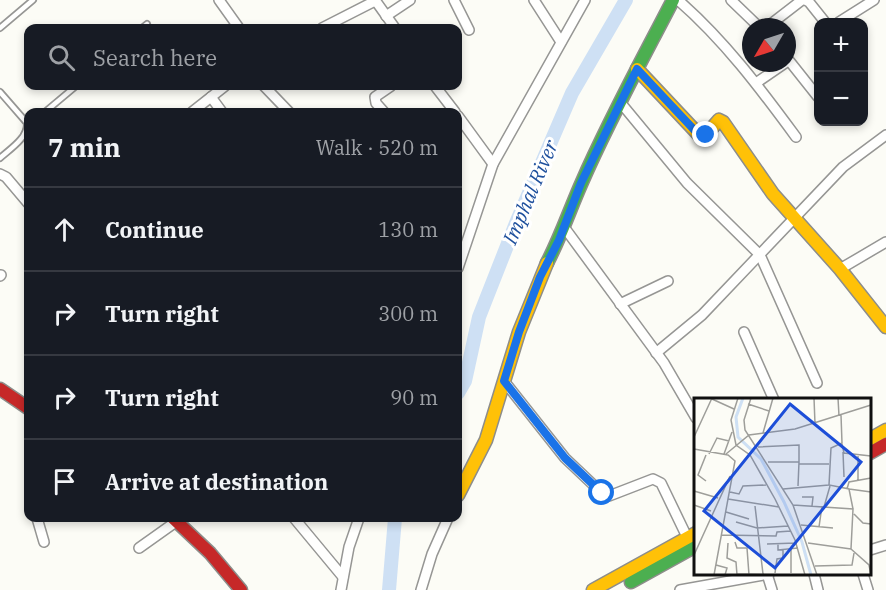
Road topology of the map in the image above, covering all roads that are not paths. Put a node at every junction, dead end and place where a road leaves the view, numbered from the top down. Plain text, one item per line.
1 (33, 0) edge
2 (219, 0) edge
3 (410, 0) edge
4 (454, 0) edge
5 (534, 0) edge
6 (585, 0) edge
7 (675, 0) edge
8 (732, 0) edge
9 (803, 0) edge
10 (874, 0) edge
11 (375, 1) edge
12 (386, 16) junction
13 (750, 18) edge
14 (779, 18) edge
15 (822, 18) edge
16 (845, 18) edge
17 (236, 24) edge
18 (330, 24) edge
19 (392, 24) edge
20 (0, 28) edge
21 (469, 30) dead end
22 (561, 42) junction
23 (796, 68) edge
24 (637, 69) junction
25 (771, 72) edge
26 (756, 82) junction
27 (71, 90) edge
28 (220, 90) edge
29 (268, 90) edge
30 (385, 90) edge
31 (438, 90) edge
32 (814, 91) edge
33 (0, 92) edge
34 (211, 97) junction
35 (620, 102) junction
36 (50, 108) edge
37 (197, 108) edge
38 (219, 108) edge
39 (285, 108) edge
40 (380, 108) edge
41 (452, 108) edge
42 (24, 120) edge
43 (462, 122) edge
44 (24, 134) edge
45 (886, 135) edge
46 (796, 137) dead end
47 (0, 159) edge
48 (493, 164) junction
49 (0, 174) edge
50 (24, 198) edge
51 (795, 218) junction
52 (564, 227) junction
53 (886, 242) edge
54 (760, 255) junction
55 (462, 256) edge
56 (840, 269) junction
57 (668, 281) dead end
58 (620, 304) junction
59 (886, 327) edge
60 (744, 332) dead end
61 (656, 353) junction
62 (504, 381) junction
63 (817, 382) dead end
64 (0, 389) edge
65 (774, 398) edge
66 (24, 402) edge
67 (694, 415) edge
68 (886, 430) edge
69 (871, 438) edge
70 (886, 444) edge
71 (871, 452) edge
72 (462, 487) edge
73 (38, 522) edge
74 (171, 522) edge
75 (178, 522) edge
76 (297, 522) edge
77 (358, 522) edge
78 (446, 522) edge
79 (693, 539) edge
80 (44, 542) dead end
81 (886, 545) edge
82 (139, 548) dead end
83 (871, 550) edge
84 (762, 575) edge
85 (768, 575) edge
86 (814, 575) edge
87 (864, 575) edge
88 (344, 577) junction
89 (241, 590) edge
90 (341, 590) edge
91 (421, 590) edge
92 (593, 590) edge
93 (616, 590) edge
94 (680, 590) edge
95 (772, 590) edge
96 (818, 590) edge
97 (868, 590) edge

1 - 20 lane
2 - 17 street
3 - 12 street
4 - 21 street
5 - 22 street
6 - 22 street
7 - 24 main road
7 - 26 street
8 - 13 street
9 - 14 street
9 - 15 street
10 - 16 street
11 - 12 street
11 - 18 street
12 - 19 street
22 - 48 street
23 - 32 street
24 - 35 main road
24 - 51 main road
25 - 26 street
26 - 46 street
27 - 36 lane
28 - 34 street
29 - 39 street
30 - 40 street
31 - 41 street
33 - 42 lane
34 - 37 street
34 - 38 street
35 - 52 main road
35 - 54 street
43 - 48 street
44 - 47 lane
45 - 51 street
48 - 55 street
49 - 50 street
51 - 54 street
51 - 56 main road
52 - 58 street
52 - 62 main road
53 - 56 street
54 - 61 street
54 - 63 street
56 - 59 main road
57 - 58 street
58 - 61 street
60 - 65 street
61 - 67 street
62 - 72 main road
62 - 79 street
64 - 66 main road
68 - 69 main road
70 - 71 main road
73 - 80 street
74 - 82 street
75 - 89 main road
76 - 88 street
77 - 88 street
78 - 91 street
79 - 92 main road
79 - 93 main road
81 - 83 street
84 - 94 street
85 - 95 street
86 - 96 street
87 - 97 street
88 - 90 street

